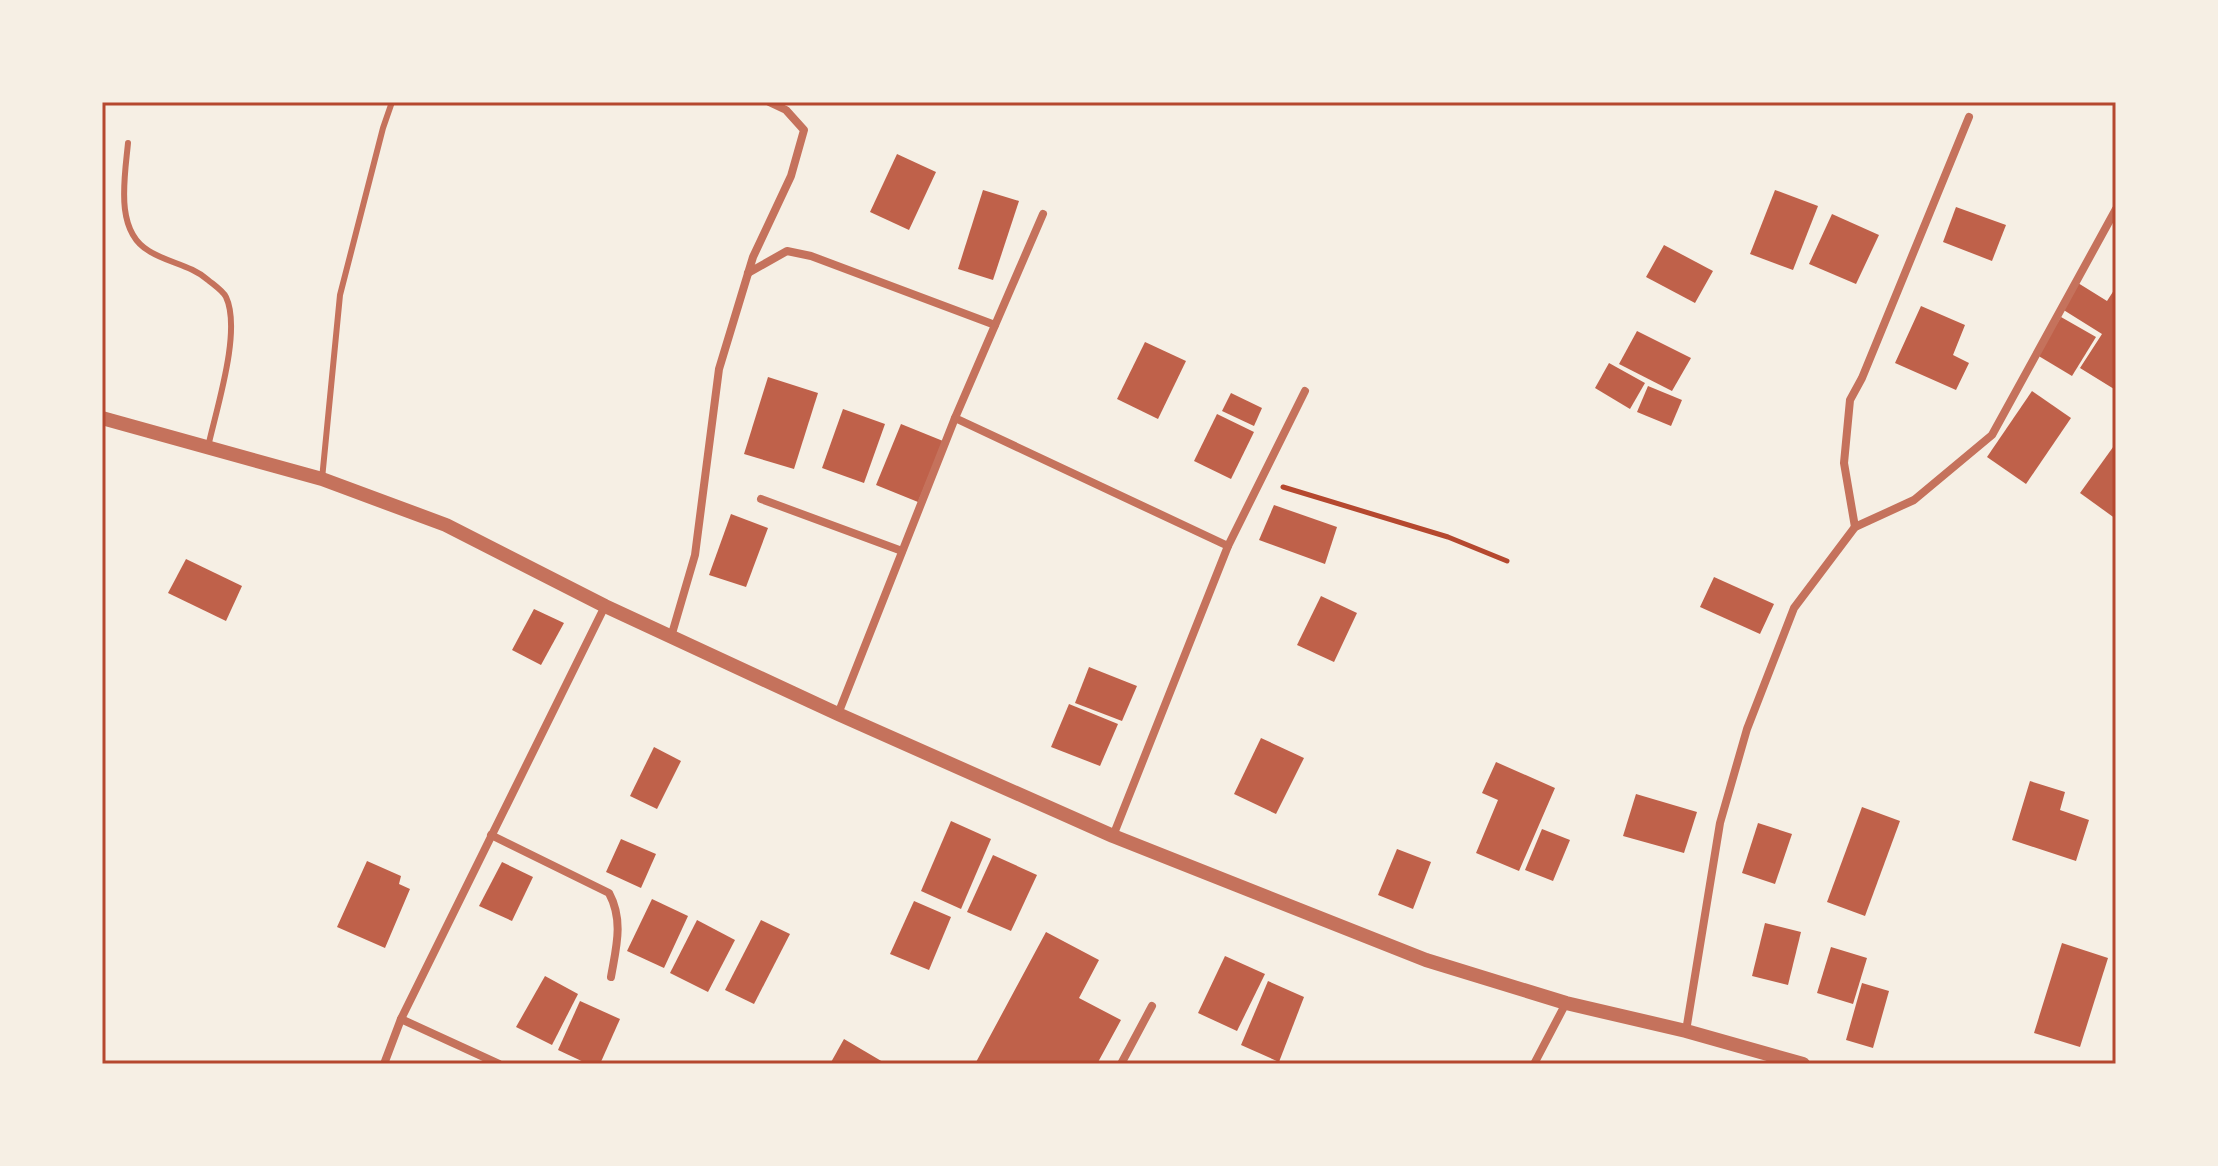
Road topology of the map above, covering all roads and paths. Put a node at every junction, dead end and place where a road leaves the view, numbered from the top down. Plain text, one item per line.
1 (392, 102) edge
2 (769, 102) edge
3 (1969, 117) dead end
4 (128, 143) dead end
5 (2116, 209) edge
6 (1043, 214) dead end
7 (748, 273) junction
8 (995, 325) junction
9 (1305, 391) dead end
10 (102, 418) edge
11 (955, 418) junction
12 (208, 447) junction
13 (322, 479) junction
14 (1259, 479) junction
15 (761, 499) dead end
16 (1855, 527) junction
17 (1228, 546) junction
18 (902, 551) junction
19 (1507, 561) dead end
20 (605, 606) junction
21 (671, 638) junction
22 (838, 714) junction
23 (491, 835) junction
24 (1113, 836) junction
25 (611, 977) dead end
26 (1566, 1003) junction
27 (1152, 1006) dead end
28 (401, 1019) junction
29 (1686, 1031) junction
30 (384, 1064) edge
31 (499, 1064) edge
32 (1121, 1064) edge
33 (1534, 1064) edge
34 (1803, 1064) edge

1 - 13 lane
2 - 7 street
3 - 16 street
4 - 12 lane
5 - 16 street
6 - 8 street
7 - 8 street
7 - 21 street
8 - 11 street
9 - 14 street
10 - 12 street
11 - 17 street
11 - 18 street
12 - 13 street
13 - 20 street
14 - 17 street
14 - 19 path
15 - 18 street
16 - 29 street
17 - 24 street
18 - 22 street
20 - 21 street
20 - 23 street
21 - 22 street
22 - 24 street
23 - 25 street
23 - 28 street
24 - 26 street
26 - 29 street
26 - 33 street
27 - 32 street
28 - 30 street
28 - 31 street
29 - 34 street

